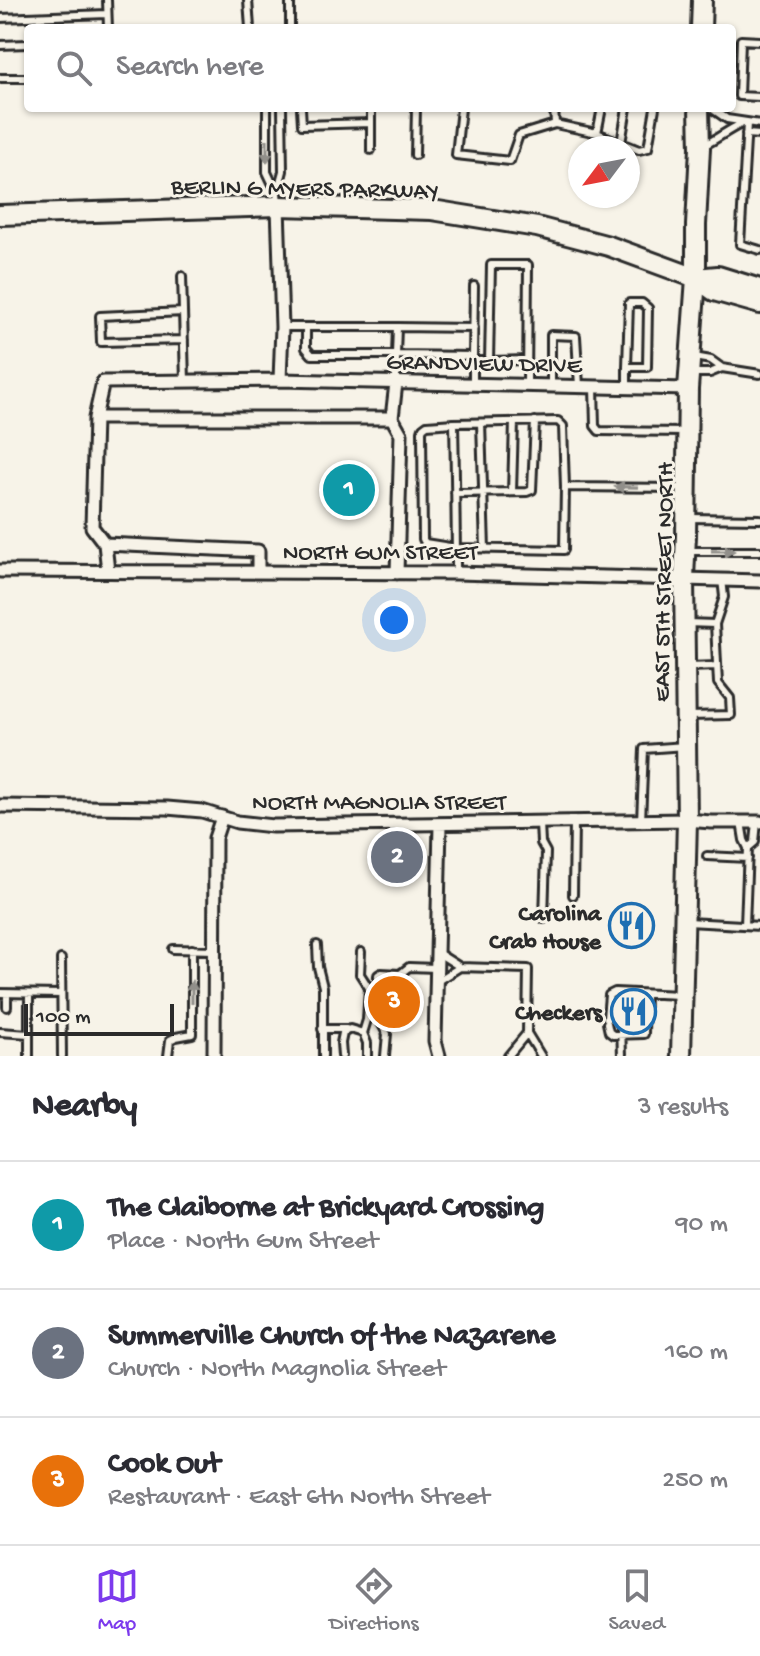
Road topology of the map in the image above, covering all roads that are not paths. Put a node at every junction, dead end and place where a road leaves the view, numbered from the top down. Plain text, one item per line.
1 (107, 0) edge
2 (248, 0) edge
3 (290, 0) edge
4 (702, 0) edge
5 (107, 14) junction
6 (0, 18) edge
7 (108, 24) edge
8 (250, 24) edge
9 (290, 24) edge
10 (701, 24) edge
11 (760, 41) edge
12 (24, 44) edge
13 (0, 45) edge
14 (0, 78) edge
15 (24, 78) edge
16 (760, 97) edge
17 (267, 112) edge
18 (282, 112) edge
19 (301, 112) edge
20 (371, 112) edge
21 (416, 112) edge
22 (461, 112) edge
23 (554, 112) edge
24 (601, 112) edge
25 (626, 112) edge
26 (654, 112) edge
27 (699, 112) edge
28 (717, 112) edge
29 (322, 113) dead end
30 (336, 114) dead end
31 (353, 114) dead end
32 (371, 123) junction
33 (745, 123) junction
34 (323, 124) junction
35 (336, 124) junction
36 (352, 124) junction
37 (555, 124) junction
38 (760, 124) edge
39 (597, 133) junction
40 (746, 134) junction
41 (760, 135) edge
42 (604, 136) edge
43 (622, 136) edge
44 (700, 148) junction
45 (371, 150) dead end
46 (640, 150) edge
47 (415, 155) dead end
48 (277, 199) junction
49 (0, 215) edge
50 (760, 250) edge
51 (182, 276) dead end
52 (696, 278) junction
53 (474, 286) dead end
54 (760, 289) edge
55 (760, 304) edge
56 (183, 312) junction
57 (282, 327) junction
58 (306, 327) junction
59 (397, 327) junction
60 (474, 328) junction
61 (184, 340) junction
62 (396, 355) junction
63 (473, 358) junction
64 (527, 360) junction
65 (489, 361) junction
66 (627, 367) junction
67 (722, 368) junction
68 (689, 373) junction
69 (760, 374) edge
70 (280, 380) junction
71 (185, 381) junction
72 (396, 383) junction
73 (473, 384) junction
74 (527, 385) junction
75 (551, 386) junction
76 (579, 386) junction
77 (594, 387) junction
78 (627, 387) junction
79 (95, 418) junction
80 (392, 418) junction
81 (535, 421) junction
82 (514, 422) junction
83 (454, 423) junction
84 (481, 423) junction
85 (688, 432) junction
86 (565, 487) junction
87 (687, 488) junction
88 (512, 492) junction
89 (455, 493) junction
90 (483, 493) junction
91 (686, 518) junction
92 (760, 519) edge
93 (105, 544) junction
94 (456, 548) junction
95 (485, 549) junction
96 (685, 551) junction
97 (760, 551) edge
98 (0, 571) edge
99 (108, 571) junction
100 (258, 572) junction
101 (397, 573) junction
102 (456, 573) junction
103 (684, 578) junction
104 (722, 579) junction
105 (760, 581) edge
106 (684, 623) junction
107 (715, 624) junction
108 (717, 666) junction
109 (685, 667) junction
110 (685, 716) junction
111 (686, 746) junction
112 (0, 806) edge
113 (222, 817) junction
114 (687, 820) junction
115 (641, 821) junction
116 (574, 822) junction
117 (741, 822) junction
118 (759, 822) edge
119 (540, 823) junction
120 (440, 825) junction
121 (748, 848) junction
122 (707, 856) dead end
123 (748, 858) junction
124 (573, 895) dead end
125 (544, 919) dead end
126 (685, 922) junction
127 (745, 925) junction
128 (760, 926) edge
129 (317, 945) dead end
130 (173, 949) dead end
131 (192, 949) junction
132 (215, 950) junction
133 (361, 952) dead end
134 (437, 952) junction
135 (61, 959) dead end
136 (460, 967) junction
137 (436, 968) junction
138 (436, 982) junction
139 (624, 993) junction
140 (4, 994) edge
141 (29, 994) junction
142 (61, 994) junction
143 (645, 994) junction
144 (683, 995) junction
145 (7, 1007) dead end
146 (322, 1029) junction
147 (350, 1029) junction
148 (4, 1031) edge
149 (363, 1033) junction
150 (527, 1033) junction
151 (29, 1034) junction
152 (621, 1035) junction
153 (29, 1056) edge
154 (62, 1056) edge
155 (168, 1056) edge
156 (214, 1056) edge
157 (323, 1056) edge
158 (342, 1056) edge
159 (367, 1056) edge
160 (385, 1056) edge
161 (439, 1056) edge
162 (508, 1056) edge
163 (541, 1056) edge
164 (622, 1056) edge
165 (681, 1056) edge

1 - 5 lane
2 - 8 lane
3 - 9 lane
4 - 10 main road
5 - 6 lane
5 - 7 lane
11 - 16 lane
12 - 13 lane
14 - 15 lane
17 -> 48 lane
18 - 48 lane
19 - 34 lane
20 - 32 lane
21 - 47 lane
22 - 37 lane
23 - 37 lane
24 - 39 lane
25 - 43 lane
26 - 46 lane
27 - 44 main road, EAST 5TH STREET NORTH
28 - 33 lane
29 - 34 lane
30 - 35 lane
31 - 36 lane
32 - 36 lane
32 - 45 lane
33 - 38 lane
33 - 40 lane
33 - 44 lane
34 - 35 lane
35 - 36 lane
37 - 39 lane
39 - 42 lane
40 - 41 lane
40 - 50 lane
44 - 52 main road, EAST 5TH STREET NORTH
48 - 49 main road, BERLIN G MYERS PARKWAY
48 - 52 main road, BERLIN G MYERS PARKWAY
48 - 57 street
51 - 56 lane
52 - 54 main road, BERLIN G MYERS PARKWAY
52 - 55 main road, BERLIN G MYERS PARKWAY
52 - 68 main road, EAST 5TH STREET NORTH
53 - 60 lane
56 - 61 lane
56 - 61 lane
57 - 58 lane
57 - 70 street
58 - 59 lane
58 - 62 lane
59 - 60 lane
59 - 62 lane
60 - 63 lane
61 - 71 lane
62 - 63 lane
62 - 72 lane
63 - 65 lane
63 - 73 lane
64 - 65 lane
64 - 65 lane
64 - 74 lane
66 - 66 lane
66 - 78 lane
67 - 68 lane
67 - 68 lane
67 - 69 lane
68 - 78 street, GRANDVIEW DRIVE
68 - 85 main road, EAST 5TH STREET NORTH
70 - 71 street, GRANDVIEW DRIVE
70 - 72 street, GRANDVIEW DRIVE
71 - 79 street, GRANDVIEW DRIVE
72 - 73 street, GRANDVIEW DRIVE
72 - 80 street
73 - 74 street, GRANDVIEW DRIVE
74 - 75 street, GRANDVIEW DRIVE
75 - 76 street, GRANDVIEW DRIVE
75 - 76 lane
76 - 77 street, GRANDVIEW DRIVE
77 - 78 street, GRANDVIEW DRIVE
77 - 85 lane
79 - 80 street
79 - 93 street
80 - 101 street
81 - 82 lane
81 - 86 lane
81 - 88 lane
82 - 84 lane
82 - 88 lane
83 - 84 lane
83 - 89 lane
83 - 94 lane
84 - 90 lane
85 - 87 main road, EAST 5TH STREET NORTH
87 -> 86 lane
86 - 95 lane
87 - 91 main road, EAST 5TH STREET NORTH
88 - 90 lane
89 - 90 lane
89 - 94 lane
90 - 95 lane
91 - 92 lane
91 - 96 main road, EAST 5TH STREET NORTH
93 - 99 street
93 - 100 street
94 - 95 lane
94 - 102 lane
96 -> 97 lane
96 - 103 main road, EAST 5TH STREET NORTH
98 - 99 street, NORTH GUM STREET
99 - 100 street, NORTH GUM STREET
100 - 101 street, NORTH GUM STREET
101 - 102 street, NORTH GUM STREET
102 - 103 street, NORTH GUM STREET
103 - 104 street, NORTH GUM STREET
103 - 106 main road, EAST 5TH STREET NORTH
104 - 105 street, NORTH GUM STREET
104 - 107 lane
106 - 107 lane
106 - 109 main road, EAST 5TH STREET NORTH
107 - 108 lane
108 - 109 lane
108 - 110 lane
109 - 110 main road, EAST 5TH STREET NORTH
110 - 111 main road, EAST 5TH STREET NORTH
111 - 114 main road, EAST 5TH STREET NORTH
111 - 115 lane
112 - 113 street, NORTH MAGNOLIA STREET
113 - 120 street, NORTH MAGNOLIA STREET
113 - 132 street
114 - 115 street, NORTH MAGNOLIA STREET
114 - 117 street, NORTH MAGNOLIA STREET
114 - 126 main road, EAST 5TH STREET NORTH
115 - 116 street, NORTH MAGNOLIA STREET
116 - 119 street, NORTH MAGNOLIA STREET
116 - 124 lane
117 - 118 street, NORTH MAGNOLIA STREET
117 - 121 lane
118 - 121 lane
119 - 120 street, NORTH MAGNOLIA STREET
119 - 125 lane
120 - 134 street
121 - 123 lane
122 - 123 lane
123 - 127 lane
126 - 127 lane
126 - 144 main road, EAST 5TH STREET NORTH
127 - 128 lane
129 - 146 lane
130 - 131 lane
131 - 132 lane
155 -> 131 lane
132 - 156 street
133 - 149 lane
134 - 136 lane
134 - 137 street
135 - 142 lane
136 - 138 lane
136 - 150 lane
137 - 138 street
137 - 160 lane
138 - 161 street
139 - 143 lane
139 - 152 lane
139 - 152 lane
140 - 141 lane
140 - 145 lane
141 - 142 lane
141 - 151 lane
142 - 154 lane
143 - 144 lane
143 - 152 lane
144 - 165 main road, EAST 5TH STREET NORTH
146 - 147 lane
146 - 157 lane
147 - 149 lane
147 - 158 lane
148 - 151 lane
149 - 159 lane
150 - 162 lane
150 - 163 lane
151 - 153 lane
152 - 164 lane

